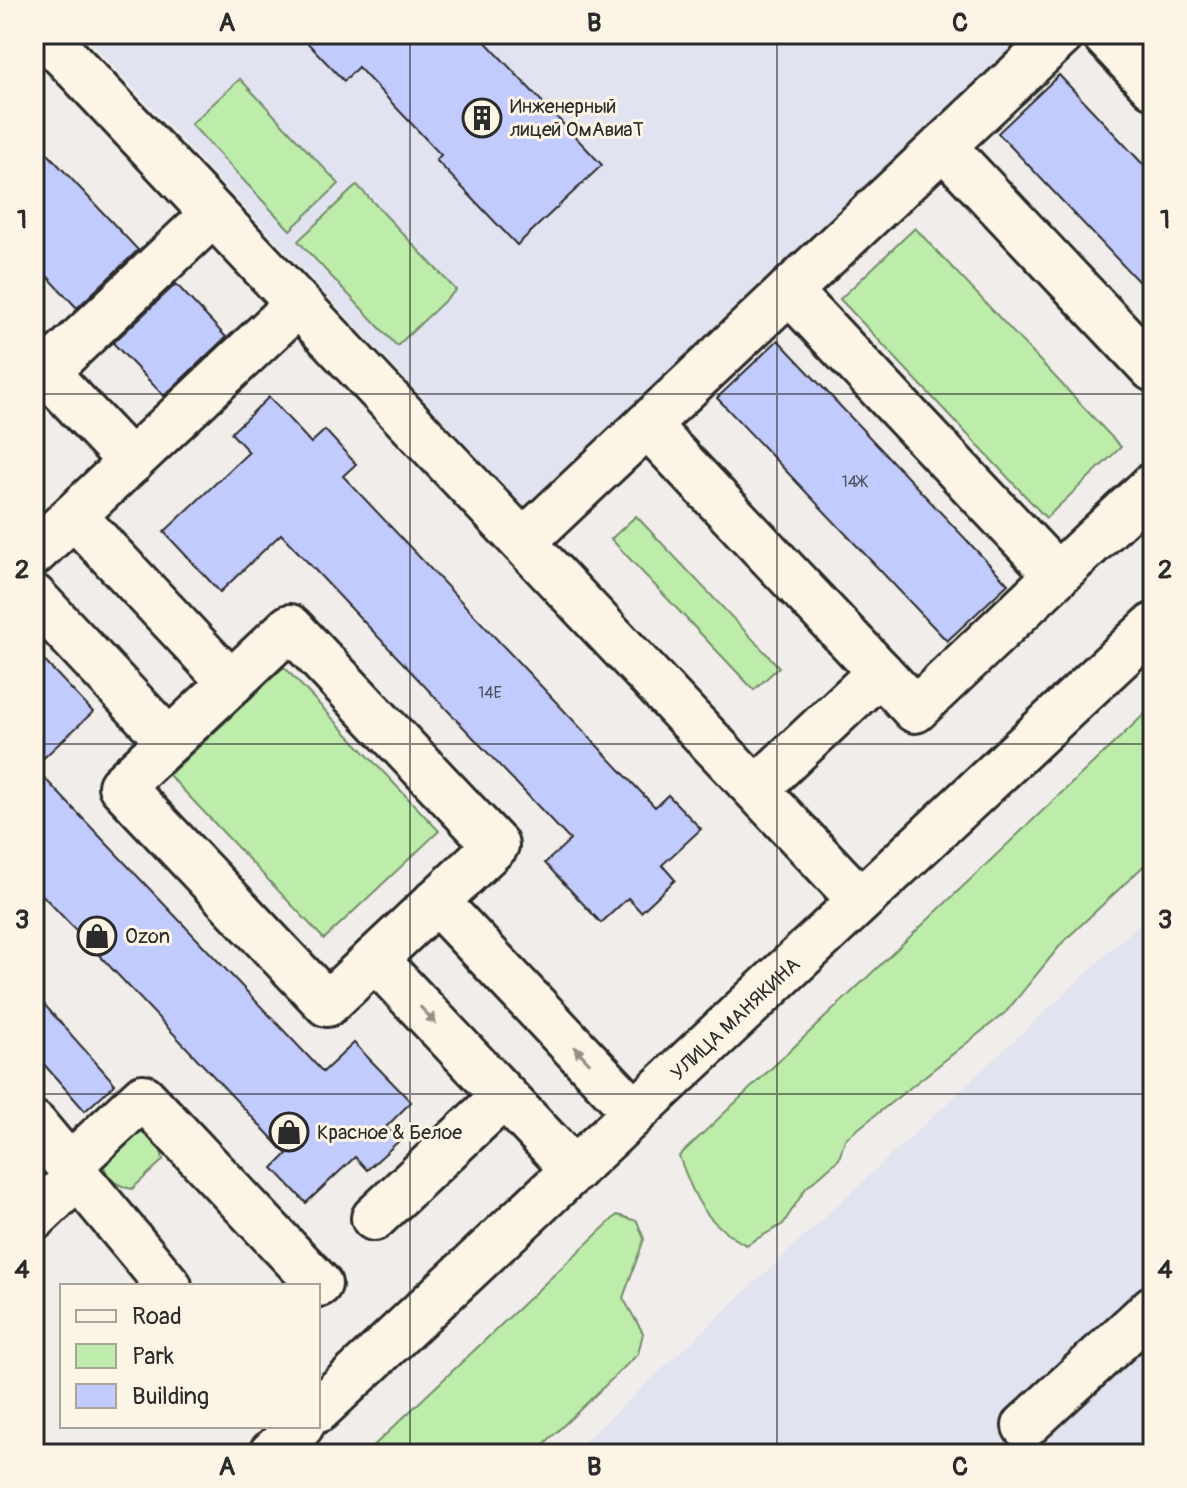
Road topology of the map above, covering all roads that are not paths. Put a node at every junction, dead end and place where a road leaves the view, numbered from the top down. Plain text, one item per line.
1 (44, 34) edge
2 (1062, 34) edge
3 (1104, 34) edge
4 (1153, 86) edge
5 (943, 146) junction
6 (213, 214) junction
7 (789, 291) junction
8 (298, 304) junction
9 (40, 365) edge
10 (1153, 369) edge
11 (647, 425) junction
12 (131, 462) junction
13 (1153, 485) edge
14 (74, 516) junction
15 (523, 542) junction
16 (34, 553) edge
17 (1057, 575) junction
18 (34, 597) edge
19 (1153, 626) edge
20 (880, 672) junction
21 (231, 683) junction
22 (169, 741) junction
23 (756, 789) junction
24 (860, 900) junction
25 (436, 901) junction
26 (375, 959) junction
27 (504, 1096) junction
28 (635, 1112) junction
29 (34, 1124) edge
30 (574, 1170) junction
31 (73, 1172) junction
32 (34, 1218) edge
33 (374, 1218) dead end
34 (167, 1284) edge
35 (319, 1284) dead end
36 (1153, 1308) edge
37 (320, 1405) edge
38 (1025, 1426) dead end

1 - 6 street
2 - 5 street
3 - 4 street
5 - 7 street
5 - 10 street
6 - 8 street
6 - 9 street
7 - 11 street
7 - 17 street
8 - 12 street
8 - 15 street
9 - 12 street
11 - 15 street
11 - 20 street
12 - 14 street
13 - 17 street
14 - 16 street
14 - 21 street
15 - 23 street
17 - 20 street
18 - 22 street
19 - 24 street, УЛИЦА МАНЯКИНА
20 - 23 street
21 - 22 street
21 - 25 street
22 - 26 street
23 - 24 street
24 - 28 street, УЛИЦА МАНЯКИНА
25 - 26 street
28 -> 25 street
26 -> 27 street
27 - 30 street
27 - 33 street
28 - 30 street, УЛИЦА МАНЯКИНА
29 - 31 street
30 - 37 street, УЛИЦА МАНЯКИНА
31 - 32 street
31 - 34 street
31 - 35 street
36 - 38 street

